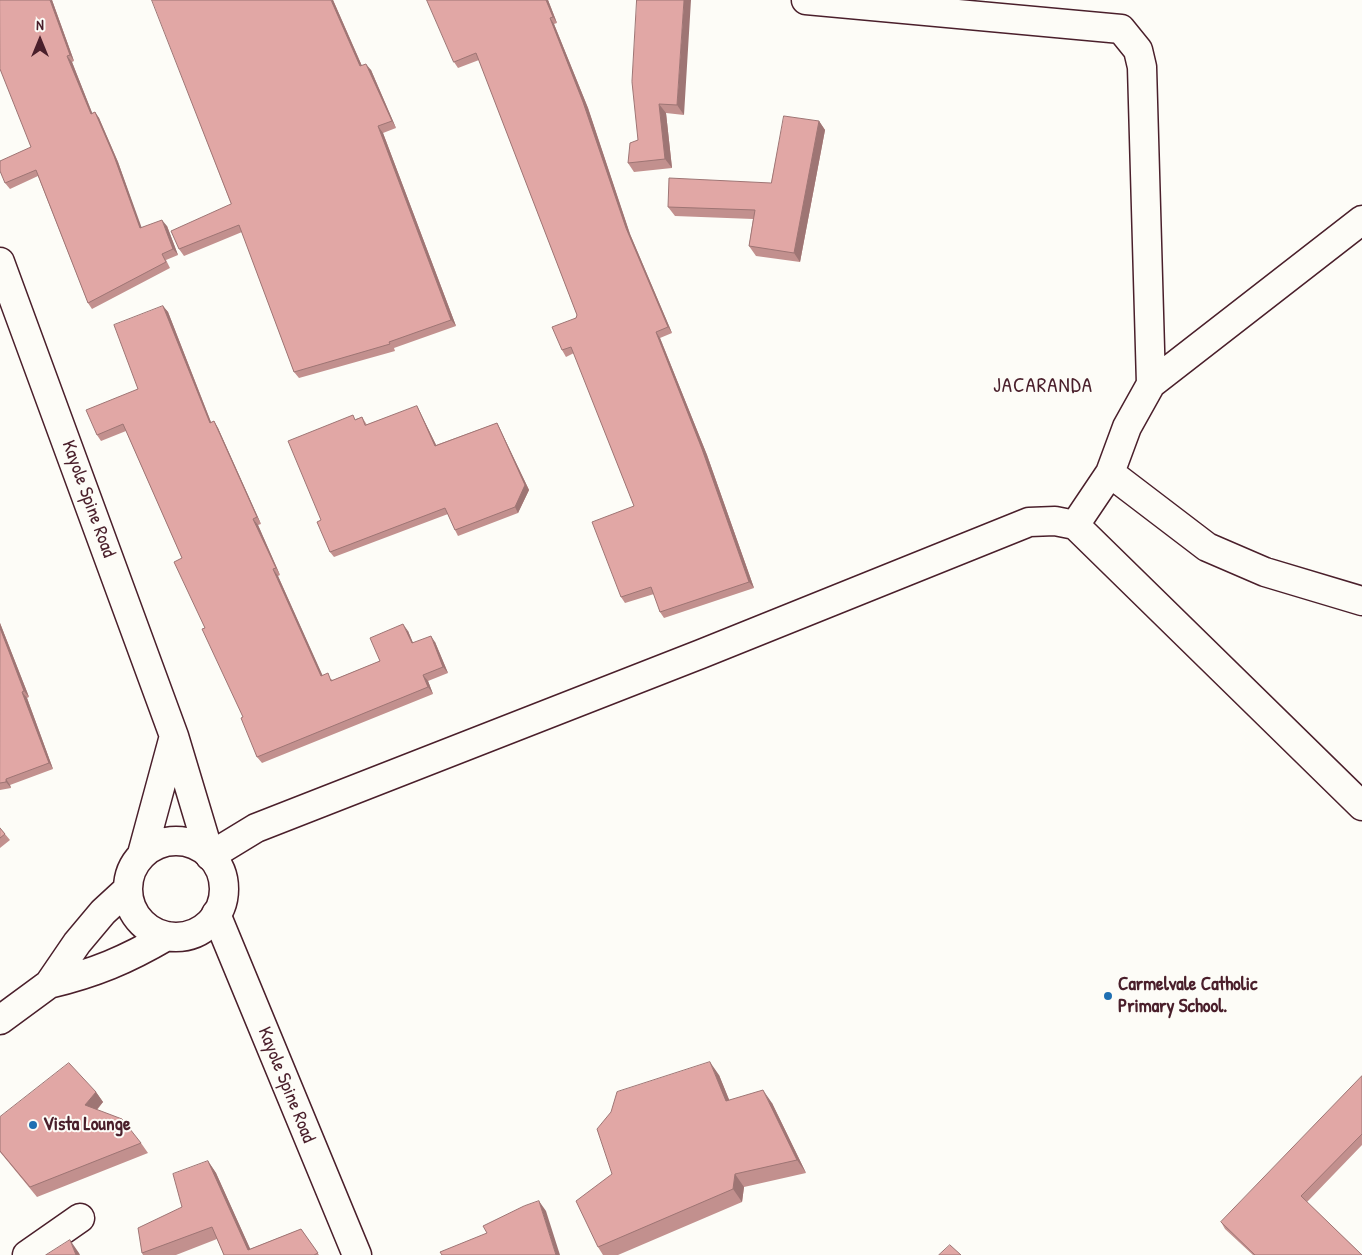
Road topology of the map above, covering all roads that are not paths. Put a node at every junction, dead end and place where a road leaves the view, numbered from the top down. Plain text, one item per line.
1 (806, 0) edge
2 (1362, 220) edge
3 (0, 262) edge
4 (1151, 384) junction
5 (1110, 473) junction
6 (1075, 525) junction
7 (1362, 601) edge
8 (174, 736) junction
9 (1362, 806) edge
10 (142, 854) junction
11 (210, 856) junction
12 (128, 889) junction
13 (216, 914) junction
14 (167, 936) junction
15 (49, 984) junction
16 (0, 1020) edge
17 (80, 1218) dead end
18 (27, 1255) edge
19 (357, 1255) edge

1 - 4 street
2 - 4 street
3 - 8 street, Kayole Spine Road
4 - 5 street
5 - 6 street
5 - 7 street
6 - 9 street
6 - 11 street
8 - 10 street
8 - 11 street, Kayole Spine Road
10 - 11 street
10 - 12 street
11 - 13 street
12 - 14 street
12 - 15 street
13 - 14 street
13 - 19 street, Kayole Spine Road
14 - 15 street
15 - 16 street
17 - 18 street

